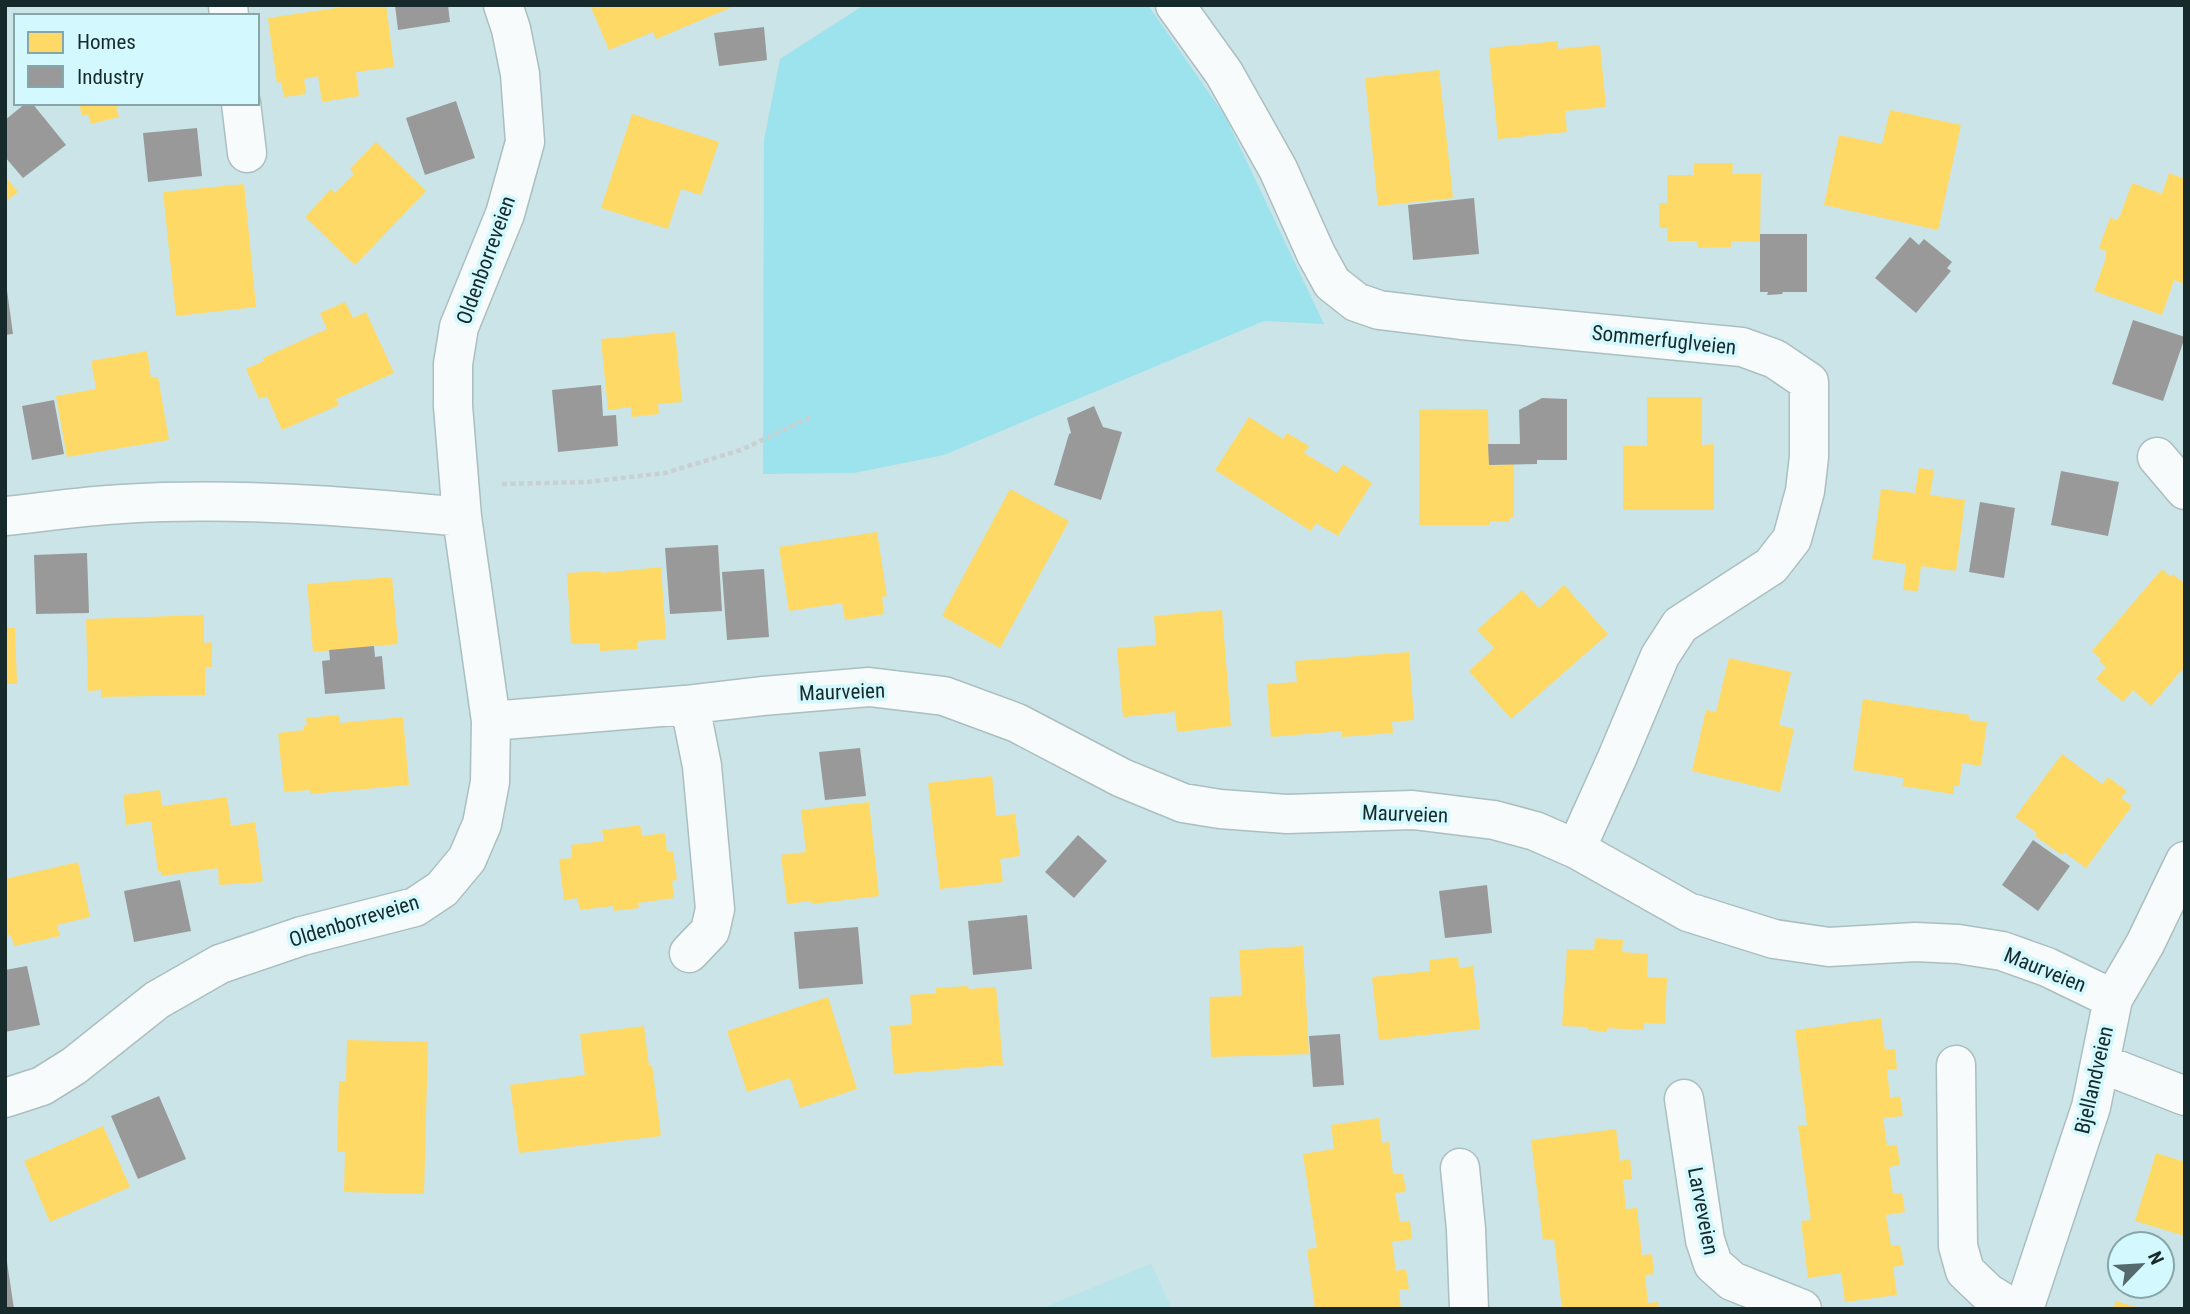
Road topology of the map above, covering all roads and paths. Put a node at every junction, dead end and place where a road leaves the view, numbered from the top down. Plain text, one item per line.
1 (503, 5) edge
2 (1175, 5) edge
3 (240, 105) edge
4 (247, 153) dead end
5 (813, 416) dead end
6 (2157, 457) dead end
7 (2185, 490) edge
8 (460, 501) junction
9 (5, 516) edge
10 (685, 705) junction
11 (491, 721) junction
12 (1576, 849) junction
13 (2185, 861) edge
14 (689, 953) dead end
15 (2113, 999) junction
16 (2101, 1063) junction
17 (1956, 1065) dead end
18 (2185, 1096) edge
19 (5, 1098) edge
20 (1684, 1099) dead end
21 (1460, 1168) dead end
22 (1469, 1309) edge
23 (1802, 1309) edge
24 (2014, 1309) edge
25 (2024, 1309) edge

1 - 8 street, Oldenborreveien
2 - 12 street, Sommerfuglveien
3 - 4 street
5 - 8 path
6 - 7 street
8 - 9 street
8 - 11 street, Oldenborreveien
10 - 11 street, Maurveien
10 - 12 street, Maurveien
10 - 14 street
11 - 19 street, Oldenborreveien
12 - 15 street, Maurveien
13 - 15 street, Bjellandveien
15 - 16 street, Bjellandveien
16 - 18 street
16 - 25 street, Bjellandveien
17 - 24 street
20 - 23 street, Larveveien
21 - 22 street

